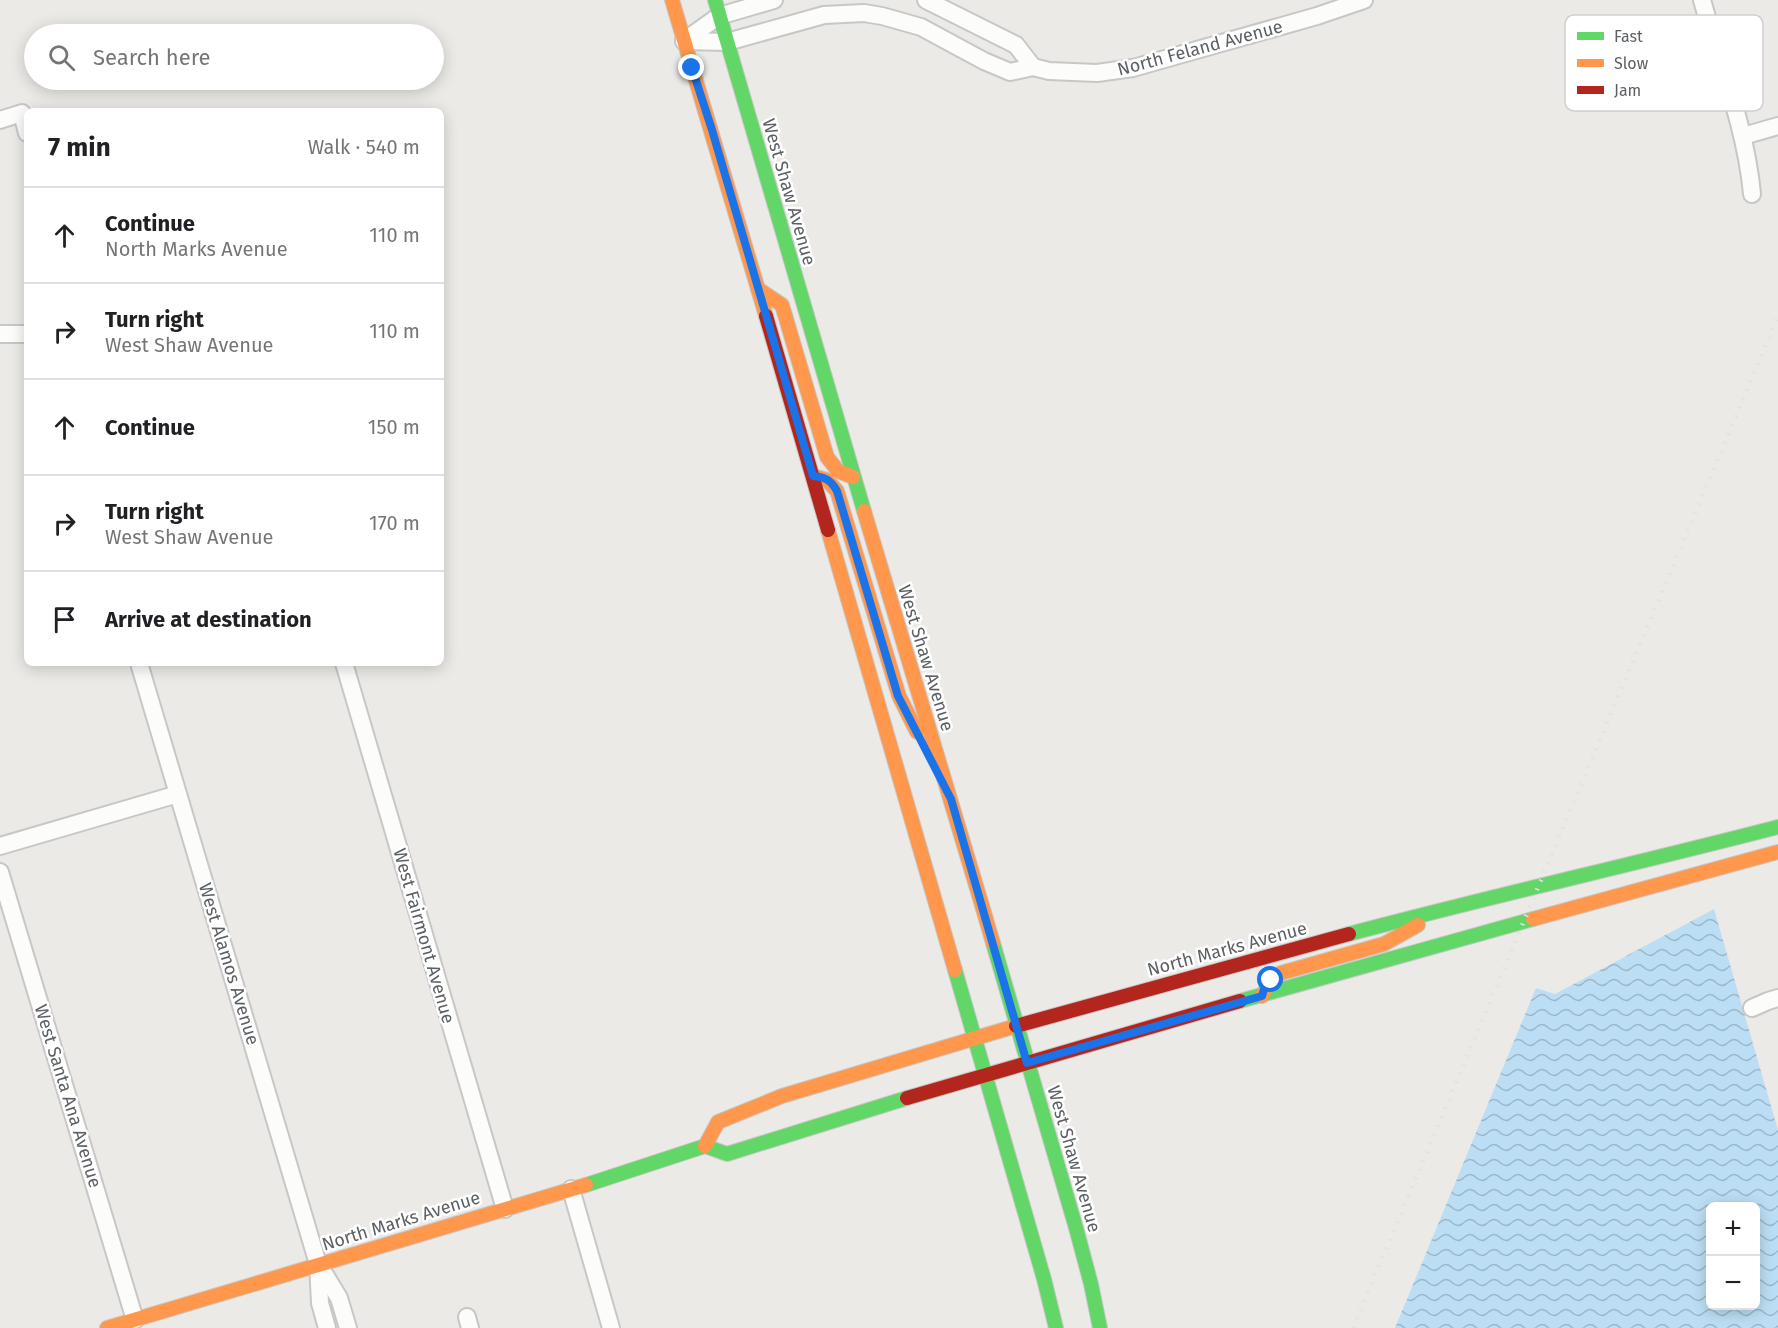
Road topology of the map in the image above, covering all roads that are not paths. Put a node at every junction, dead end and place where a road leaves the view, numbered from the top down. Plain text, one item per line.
1 (672, 0) edge
2 (774, 0) edge
3 (926, 0) edge
4 (1364, 0) edge
5 (1702, 0) edge
6 (717, 8) edge
7 (1707, 15) edge
8 (684, 41) junction
9 (727, 42) junction
10 (1033, 67) junction
11 (1735, 111) edge
12 (0, 120) edge
13 (24, 122) edge
14 (1778, 126) edge
15 (1743, 136) junction
16 (1752, 194) dead end
17 (758, 289) junction
18 (0, 334) edge
19 (24, 334) edge
20 (813, 476) junction
21 (853, 477) junction
22 (140, 666) edge
23 (345, 666) edge
24 (178, 794) junction
25 (951, 799) junction
26 (1778, 827) edge
27 (0, 846) edge
28 (1778, 852) edge
29 (0, 872) edge
30 (1448, 908) junction
31 (1262, 996) junction
32 (1778, 998) edge
33 (1752, 1008) dead end
34 (1017, 1026) junction
35 (975, 1039) junction
36 (1027, 1063) junction
37 (986, 1075) junction
38 (705, 1146) junction
39 (571, 1189) junction
40 (505, 1209) junction
41 (318, 1264) junction
42 (135, 1320) junction
43 (107, 1328) edge
44 (327, 1328) edge
45 (348, 1328) edge
46 (611, 1328) edge
47 (1056, 1328) edge
48 (1100, 1328) edge

1 - 8 main road
2 - 6 street
3 - 10 street
4 - 10 street, North Feland Avenue
5 - 7 street
6 - 8 street
6 - 9 main road, West Shaw Avenue
8 - 9 street, North Feland Avenue
8 - 17 main road
9 - 10 street, North Feland Avenue
9 - 21 main road, West Shaw Avenue
11 - 15 street
12 - 13 street
14 - 15 street
15 - 16 street
17 - 20 main road
17 - 21 main road
18 - 19 street
20 - 25 main road
20 - 35 main road
21 - 25 main road, West Shaw Avenue
22 - 24 street, West Alamos Avenue
23 - 40 street, West Fairmont Avenue
24 - 27 street
24 - 41 street, West Alamos Avenue
25 - 34 main road, West Shaw Avenue
26 - 30 main road, North Marks Avenue
28 - 31 main road
29 - 42 street, West Santa Ana Avenue
30 - 31 main road
30 - 34 main road, North Marks Avenue
31 - 36 main road
32 - 33 street
34 - 35 main road, North Marks Avenue
34 - 36 main road, West Shaw Avenue
35 - 37 main road
35 - 38 main road, North Marks Avenue
36 - 37 main road
36 - 48 main road, West Shaw Avenue
37 - 38 main road
37 - 47 main road
38 - 39 main road, North Marks Avenue
39 - 40 main road, North Marks Avenue
39 - 46 street
40 - 41 main road, North Marks Avenue
41 - 42 main road, North Marks Avenue
41 - 44 street, West Alamos Avenue
41 - 45 street, West Alamos Avenue
42 - 43 main road, North Marks Avenue

